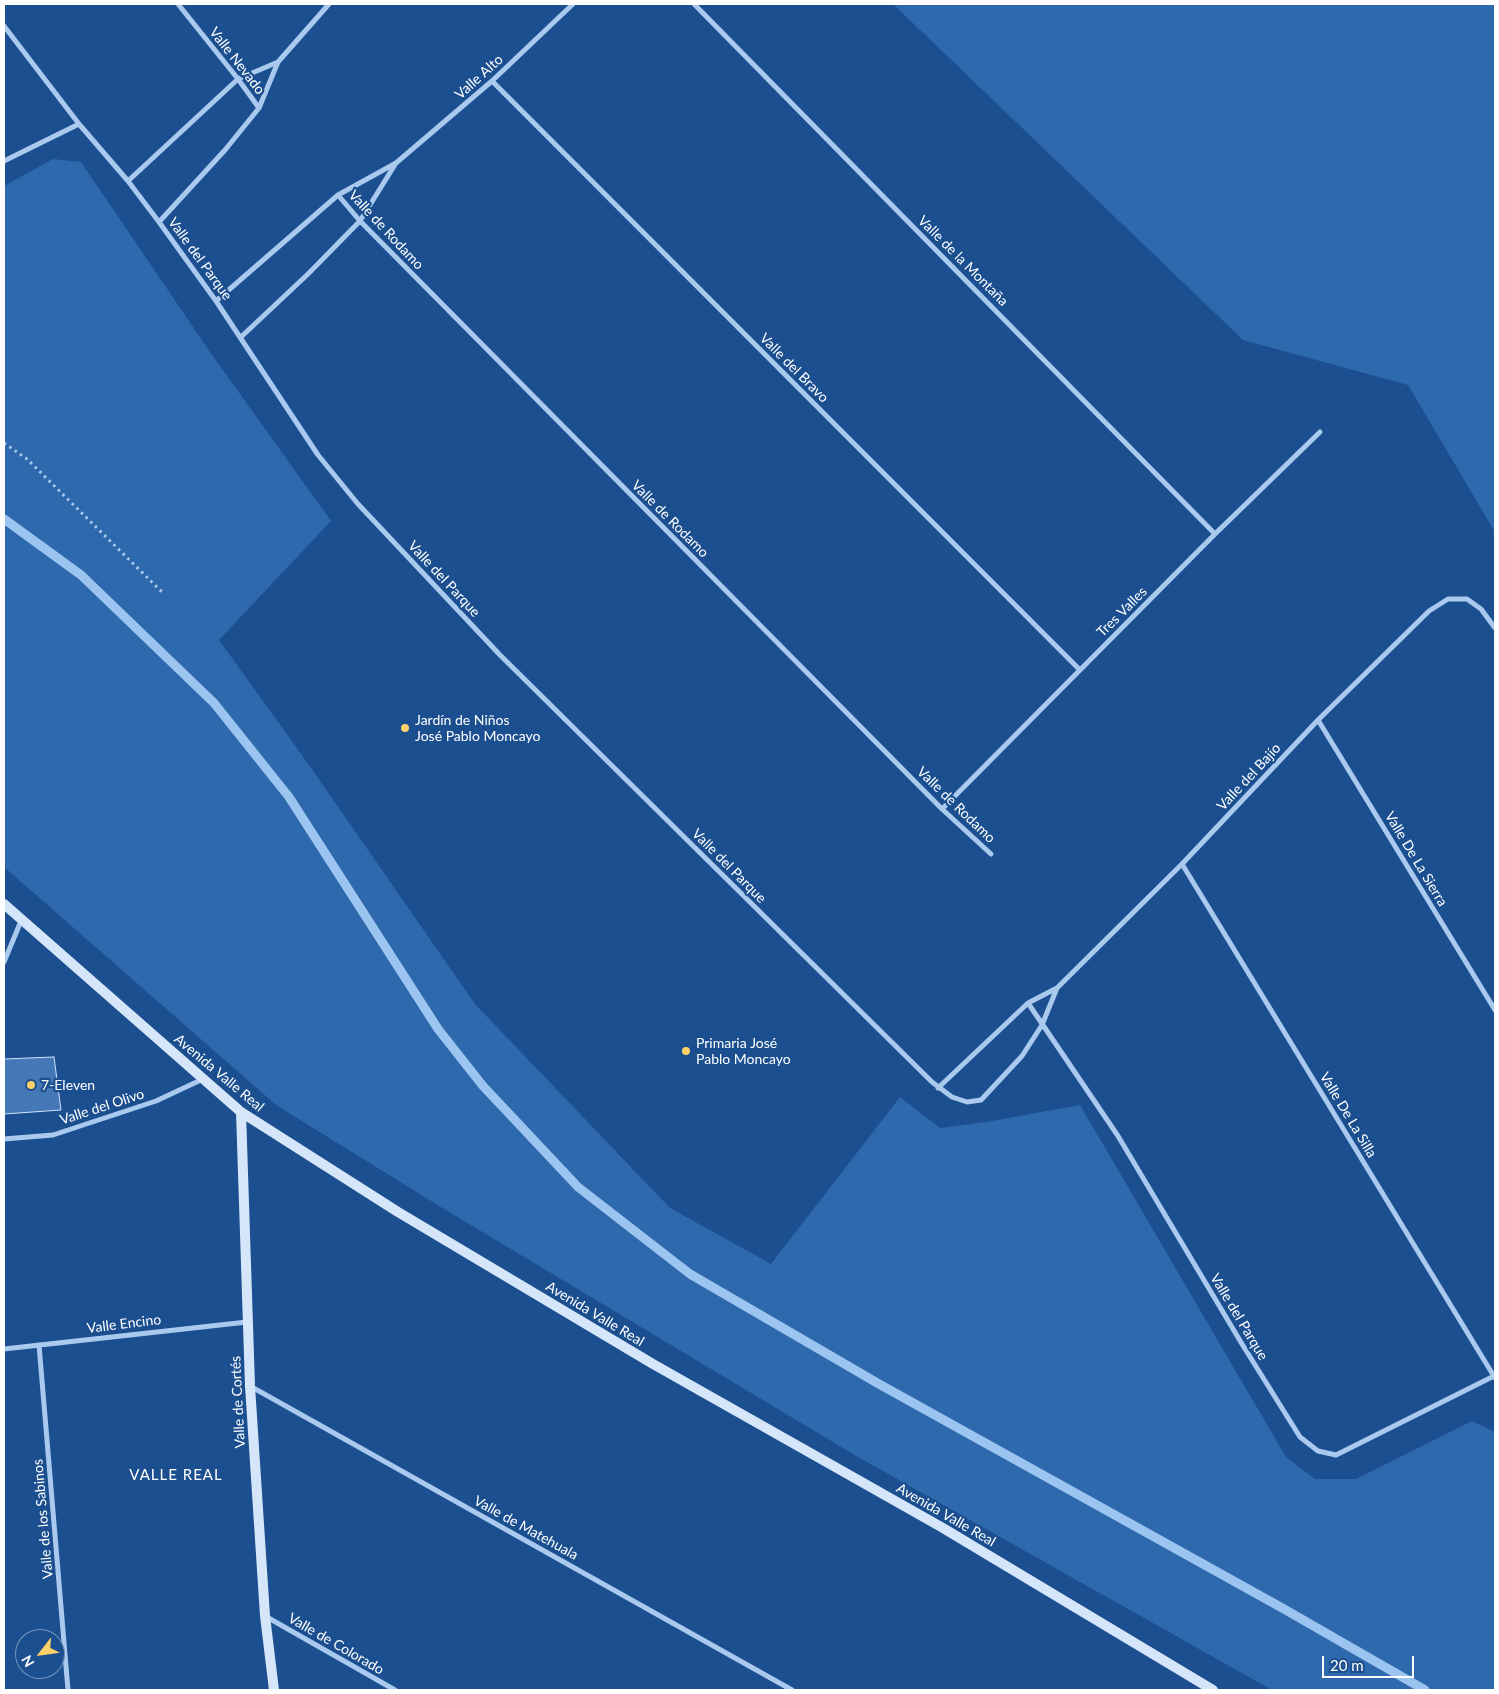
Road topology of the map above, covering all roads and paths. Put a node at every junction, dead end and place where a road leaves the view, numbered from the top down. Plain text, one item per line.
1 (178, 4) edge
2 (329, 4) edge
3 (573, 4) edge
4 (694, 4) edge
5 (4, 26) edge
6 (278, 62) junction
7 (238, 78) junction
8 (492, 81) junction
9 (259, 108) junction
10 (80, 124) junction
11 (4, 161) edge
12 (396, 163) junction
13 (128, 181) junction
14 (338, 195) junction
15 (360, 221) junction
16 (159, 222) junction
17 (216, 301) junction
18 (241, 337) junction
19 (1320, 432) dead end
20 (4, 443) edge
21 (1215, 534) junction
22 (163, 593) dead end
23 (1495, 628) edge
24 (1080, 670) junction
25 (1318, 720) junction
26 (942, 809) junction
27 (991, 854) dead end
28 (1182, 864) junction
29 (4, 904) edge
30 (21, 920) junction
31 (4, 962) edge
32 (1057, 988) junction
33 (1028, 1003) junction
34 (1495, 1010) edge
35 (1042, 1025) junction
36 (203, 1079) junction
37 (938, 1088) junction
38 (241, 1112) junction
39 (4, 1139) edge
40 (248, 1322) junction
41 (39, 1345) junction
42 (4, 1348) edge
43 (1495, 1377) edge
44 (250, 1386) junction
45 (265, 1616) junction
46 (68, 1690) edge
47 (274, 1690) edge
48 (395, 1690) edge
49 (792, 1690) edge
50 (1213, 1690) edge

1 - 7 street, Valle Nevado
2 - 6 street
3 - 8 street, Valle Alto
4 - 21 street, Valle de la Montaña
5 - 10 street, Valle del Parque
6 - 7 street
6 - 9 street
7 - 9 street, Valle Nevado
7 - 13 street
8 - 12 street, Valle Alto
8 - 24 street, Valle del Bravo
9 - 16 street
10 - 11 street
10 - 13 street, Valle del Parque
12 - 14 street, Valle Alto
12 - 15 street, Valle Alto
13 - 16 street, Valle del Parque
14 - 15 street, Valle de Rodamo
14 - 17 street, Valle Alto
15 - 18 street, Valle Alto
15 - 26 street, Valle de Rodamo
16 - 17 street, Valle del Parque
17 - 18 street, Valle del Parque
18 - 37 street, Valle del Parque
19 - 21 street, Tres Valles
20 - 22 path
21 - 24 street, Tres Valles
23 - 25 street, Valle del Bajío
24 - 26 street, Tres Valles
25 - 28 street, Valle del Bajío
25 - 34 street, Valle De La Sierra
26 - 27 street, Valle de Rodamo
28 - 32 street, Valle del Bajío
28 - 43 street, Valle De La Silla
29 - 30 street, Avenida Valle Real
30 - 31 street
30 - 36 street, Avenida Valle Real
32 - 33 street, Valle del Bajío
32 - 35 street, Valle del Bajío
33 - 35 street, Valle del Parque
33 - 37 street
35 - 37 street, Valle del Parque
35 - 43 street, Valle del Parque
36 - 38 street, Avenida Valle Real
36 - 39 street, Valle del Olivo
38 - 40 street, Valle de Cortés
38 - 50 street, Avenida Valle Real
40 - 41 street, Valle Encino
40 - 44 street, Valle de Cortés
41 - 42 street, Valle Encino
41 - 46 street, Valle de los Sabinos
44 - 45 street, Valle de Cortés
44 - 49 street, Valle de Matehuala
45 - 47 street, Valle de Cortés
45 - 48 street, Valle de Colorado

